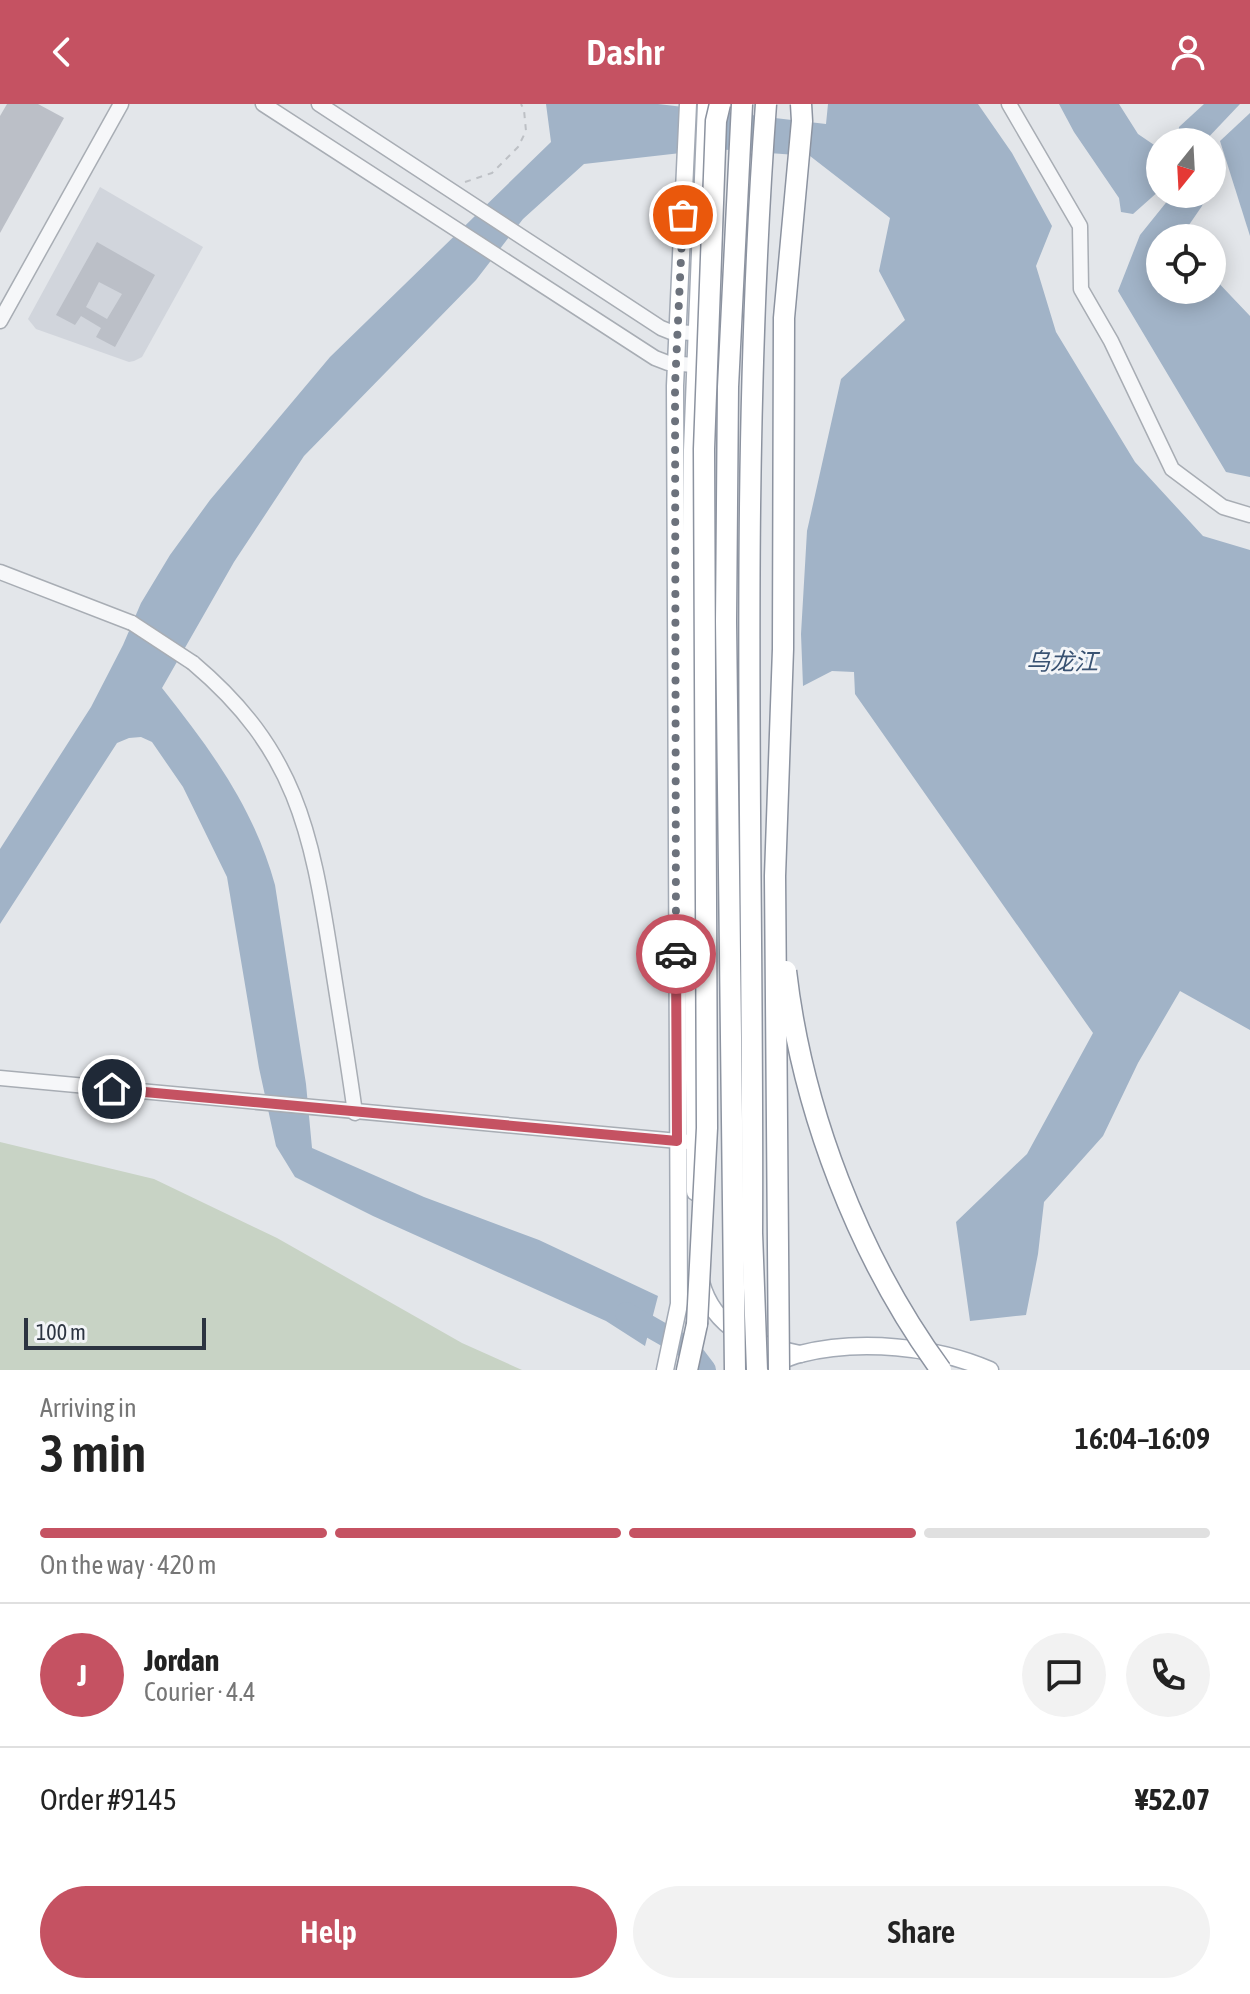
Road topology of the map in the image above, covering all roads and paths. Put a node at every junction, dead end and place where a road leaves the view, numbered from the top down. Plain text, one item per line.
1 (121, 104) edge
2 (263, 104) edge
3 (319, 104) edge
4 (521, 104) edge
5 (688, 104) edge
6 (706, 104) edge
7 (720, 104) edge
8 (742, 104) edge
9 (766, 104) edge
10 (801, 104) edge
11 (1009, 104) edge
12 (456, 193) junction
13 (7, 296) edge
14 (0, 321) edge
15 (677, 332) junction
16 (695, 333) junction
17 (676, 364) junction
18 (694, 365) junction
19 (1250, 515) edge
20 (0, 572) edge
21 (775, 876) junction
22 (0, 1078) edge
23 (355, 1113) junction
24 (677, 1141) junction
25 (695, 1142) junction
26 (697, 1324) junction
27 (800, 1354) junction
28 (665, 1370) edge
29 (687, 1370) edge
30 (694, 1370) edge
31 (735, 1370) edge
32 (758, 1370) edge
33 (779, 1370) edge
34 (941, 1370) edge
35 (990, 1370) edge

1 - 13 street
2 - 17 street
3 - 12 street
4 - 12 path
5 - 15 main road
6 - 16 main road
7 - 26 highway, bridge
8 - 31 highway, bridge
9 - 32 highway, bridge
10 - 21 highway, bridge
11 - 19 street
12 - 15 street
13 - 14 street
15 - 16 street
15 - 17 main road
16 - 18 main road
17 - 18 street
17 - 24 main road
18 - 25 main road
20 - 23 street, bridge
21 - 33 highway, bridge
21 - 34 highway, bridge
22 - 23 street
23 - 24 street
24 - 25 street
24 - 28 main road
25 - 27 main road
26 - 29 highway
26 - 30 highway
27 - 32 main road
27 - 35 main road

